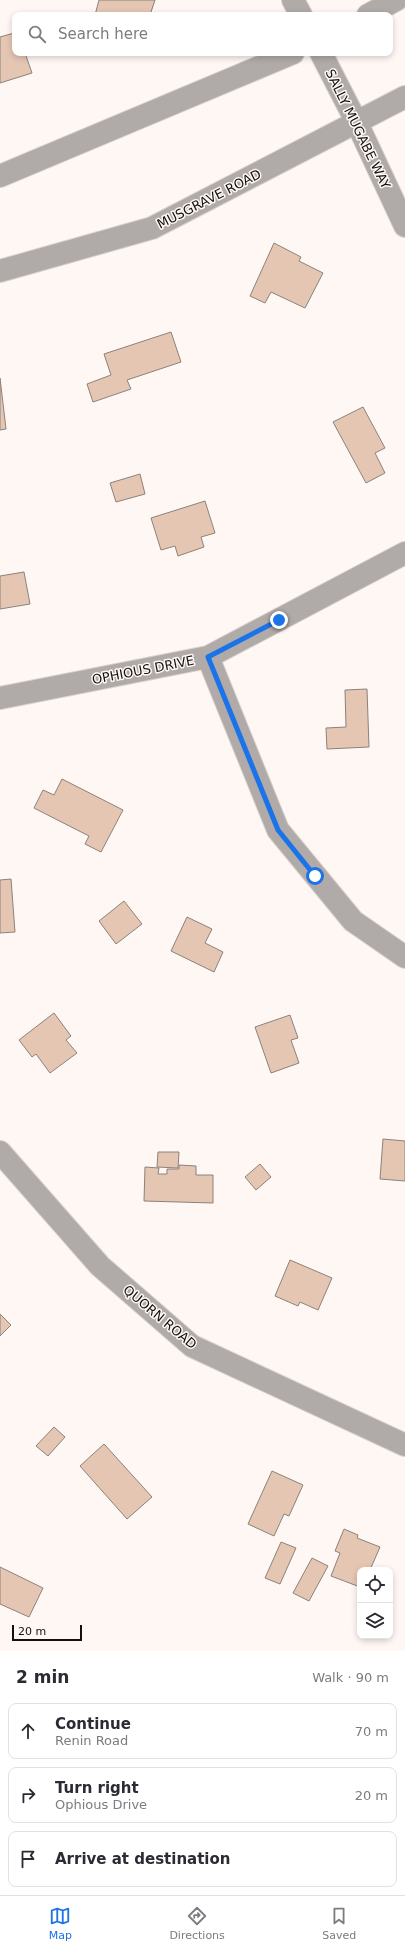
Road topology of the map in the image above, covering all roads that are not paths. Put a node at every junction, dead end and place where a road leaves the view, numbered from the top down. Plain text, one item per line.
1 (292, 0) edge
2 (396, 0) edge
3 (299, 12) edge
4 (374, 12) edge
5 (286, 56) edge
6 (323, 56) edge
7 (405, 97) edge
8 (357, 123) junction
9 (0, 176) edge
10 (405, 226) edge
11 (0, 271) edge
12 (405, 553) edge
13 (208, 657) junction
14 (0, 698) edge
15 (405, 957) edge
16 (0, 1152) edge
17 (405, 1445) edge

1 - 3 street
2 - 4 street
5 - 9 street
6 - 8 street, SALLY MUGABE WAY
7 - 8 street, MUSGRAVE ROAD
8 - 10 street, SALLY MUGABE WAY
8 - 11 street, MUSGRAVE ROAD
12 - 13 street, OPHIOUS DRIVE
13 - 14 street, OPHIOUS DRIVE
13 - 15 street
16 - 17 street, QUORN ROAD

